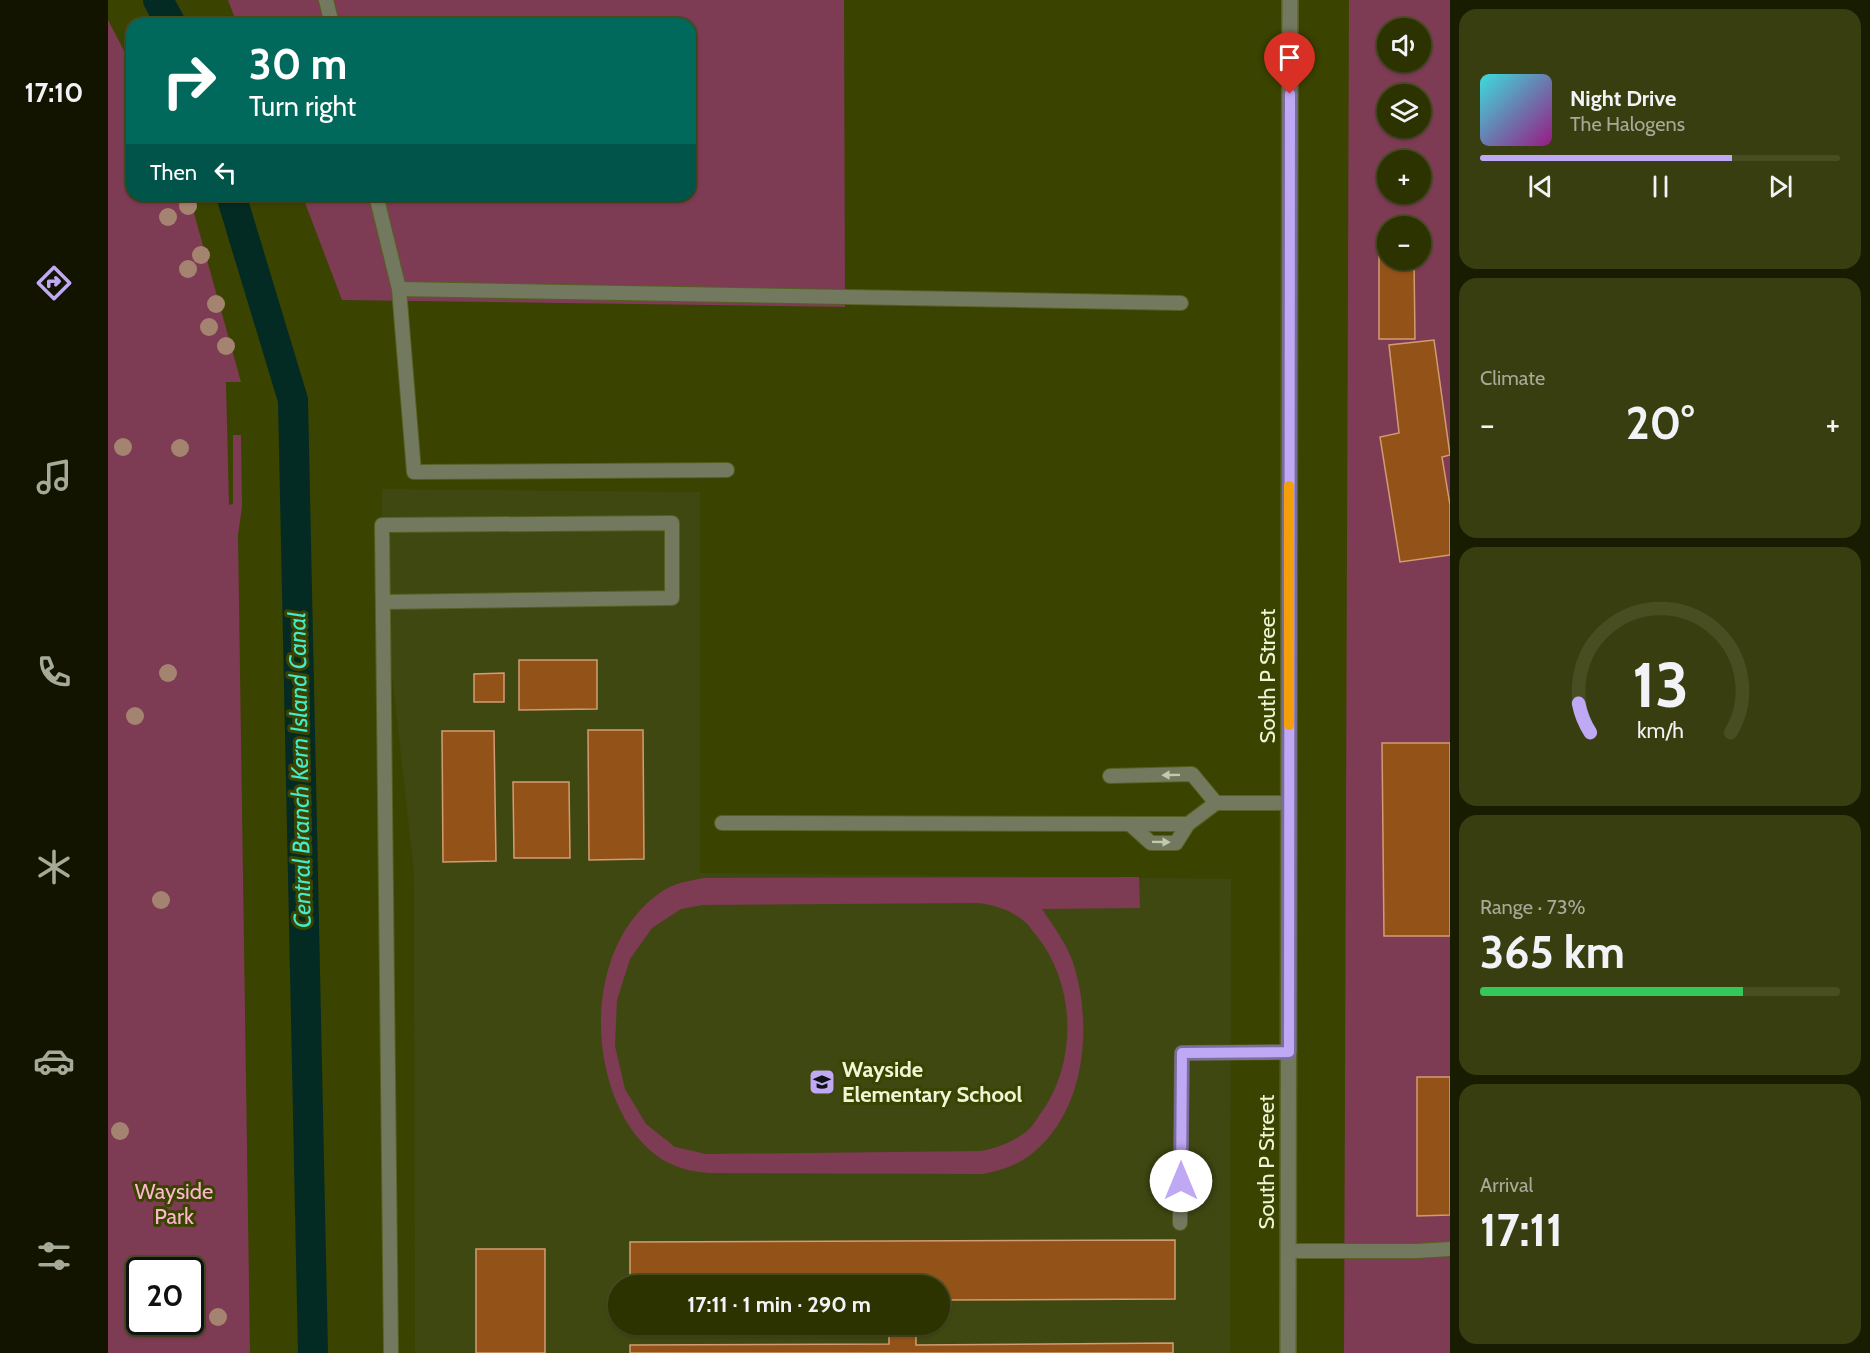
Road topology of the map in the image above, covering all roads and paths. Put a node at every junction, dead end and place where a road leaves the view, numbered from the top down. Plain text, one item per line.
1 (326, 0) edge
2 (1290, 0) edge
3 (330, 18) edge
4 (377, 201) edge
5 (399, 289) junction
6 (1181, 303) dead end
7 (727, 470) dead end
8 (384, 602) junction
9 (1110, 776) dead end
10 (1216, 803) junction
11 (1289, 803) junction
12 (722, 823) dead end
13 (1289, 1052) junction
14 (1180, 1223) dead end
15 (1450, 1249) edge
16 (1288, 1251) junction
17 (391, 1353) edge
18 (1288, 1353) edge

1 - 3 lane
2 - 11 street, South P Street
4 - 5 lane
5 - 6 lane
5 - 7 lane
8 - 8 lane
8 - 17 lane
10 -> 9 lane
10 - 11 lane
10 - 12 lane
11 - 13 street, South P Street
13 - 14 lane
13 - 16 street, South P Street
15 - 16 lane
16 - 18 street, South P Street

